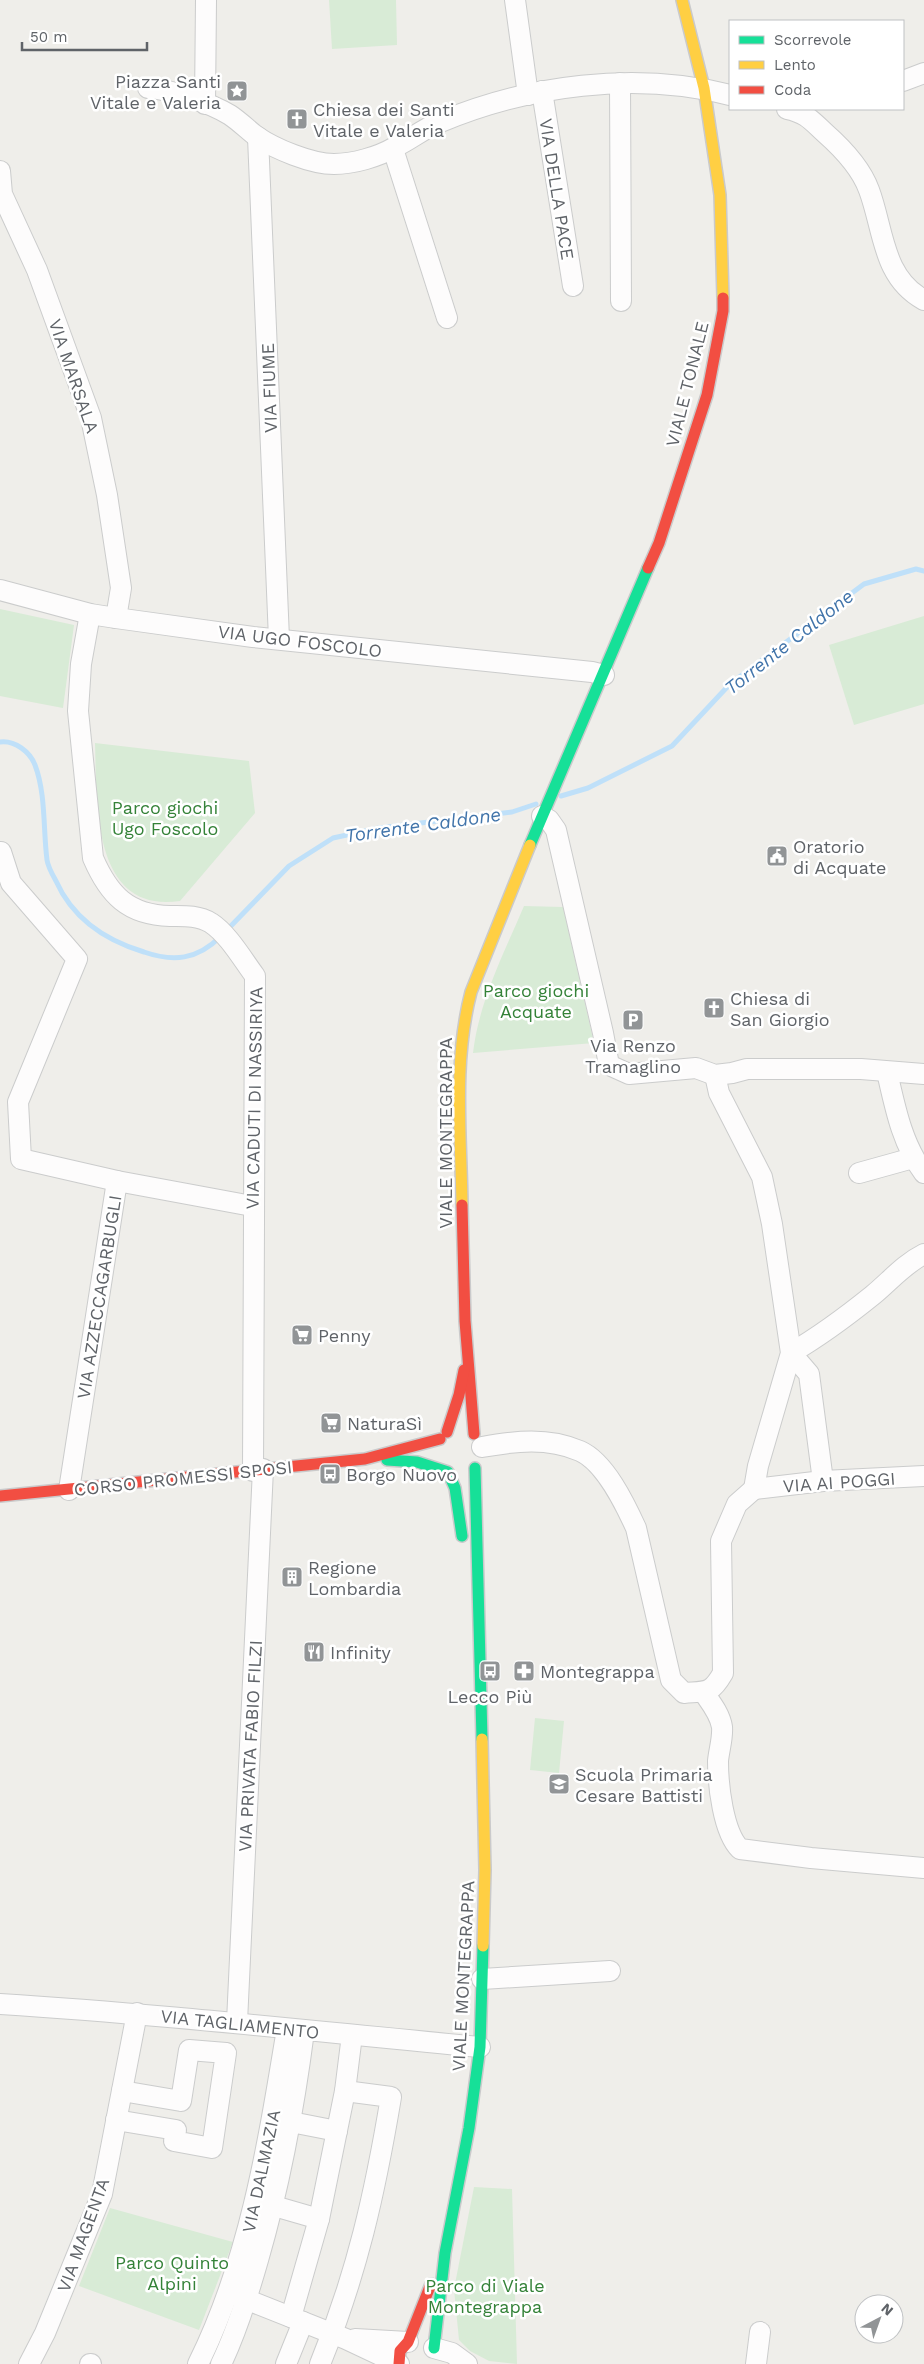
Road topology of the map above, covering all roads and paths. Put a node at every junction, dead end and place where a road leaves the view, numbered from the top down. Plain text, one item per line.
1 (206, 0) edge
2 (515, 0) edge
3 (682, 0) edge
4 (924, 73) edge
5 (904, 81) edge
6 (620, 84) junction
7 (148, 88) dead end
8 (704, 88) junction
9 (535, 93) junction
10 (729, 95) edge
11 (205, 104) junction
12 (801, 110) edge
13 (258, 137) junction
14 (393, 149) junction
15 (0, 171) edge
16 (573, 286) dead end
17 (924, 300) edge
18 (621, 302) dead end
19 (447, 318) dead end
20 (0, 590) edge
21 (90, 614) junction
22 (116, 618) junction
23 (279, 638) junction
24 (604, 675) junction
25 (544, 814) junction
26 (1, 852) dead end
27 (887, 1072) junction
28 (723, 1074) junction
29 (924, 1074) edge
30 (919, 1166) edge
31 (859, 1173) dead end
32 (117, 1181) junction
33 (252, 1206) junction
34 (924, 1254) edge
35 (467, 1348) junction
36 (791, 1353) junction
37 (455, 1440) junction
38 (365, 1459) junction
39 (258, 1470) junction
40 (462, 1472) junction
41 (924, 1476) edge
42 (822, 1481) junction
43 (754, 1488) junction
44 (69, 1490) junction
45 (0, 1496) edge
46 (463, 1548) dead end
47 (466, 1577) dead end
48 (704, 1693) junction
49 (479, 1699) junction
50 (924, 1868) edge
51 (610, 1971) dead end
52 (482, 1979) junction
53 (0, 2004) edge
54 (137, 2013) junction
55 (237, 2022) junction
56 (296, 2030) junction
57 (352, 2035) junction
58 (480, 2047) junction
59 (122, 2091) junction
60 (345, 2091) junction
61 (116, 2120) junction
62 (291, 2122) junction
63 (337, 2131) junction
64 (274, 2206) junction
65 (319, 2219) junction
66 (445, 2253) junction
67 (237, 2296) junction
68 (297, 2320) junction
69 (760, 2332) dead end
70 (339, 2336) junction
71 (408, 2342) junction
72 (435, 2356) edge
73 (36, 2362) edge
74 (198, 2364) edge
75 (221, 2364) edge
76 (286, 2364) edge
77 (320, 2364) edge
78 (399, 2364) edge
79 (467, 2364) edge
80 (756, 2364) edge

1 - 11 street
2 - 9 street, VIA DELLA PACE
3 - 8 main road, VIALE TONALE
4 - 5 street
6 - 8 street
6 - 9 street
6 - 18 street
7 - 11 street
8 - 10 street
8 - 24 main road, VIALE TONALE
9 - 14 street
9 - 16 street, VIA DELLA PACE
11 - 13 street
12 - 17 street
13 - 14 street
13 - 23 street, VIA FIUME
14 - 19 street
15 - 22 street, VIA MARSALA
20 - 21 street, VIA UGO FOSCOLO
21 - 22 street, VIA UGO FOSCOLO
21 - 33 street, VIA CADUTI DI NASSIRIYA
22 - 23 street, VIA UGO FOSCOLO
23 - 24 street, VIA UGO FOSCOLO
24 - 25 main road, VIALE MONTEGRAPPA
25 - 28 street
25 - 35 main road, VIALE MONTEGRAPPA
26 - 32 street
27 - 28 street
27 - 29 street
27 - 30 street
28 - 36 street
30 - 31 street
32 - 33 street, VIA AZZECCAGARBUGLI
32 - 44 street, VIA AZZECCAGARBUGLI
33 - 39 street, VIA CADUTI DI NASSIRIYA
34 - 36 street
35 - 37 main road, VIALE MONTEGRAPPA
35 - 37 main road, VIALE MONTEGRAPPA
36 - 42 street
36 - 43 street
37 - 38 main road, CORSO PROMESSI SPOSI
37 - 40 main road
37 - 40 main road, VIALE MONTEGRAPPA
37 - 48 street, CORSO PROMESSI SPOSI
38 - 39 main road, CORSO PROMESSI SPOSI
38 - 40 main road, CORSO PROMESSI SPOSI
39 - 44 main road, CORSO PROMESSI SPOSI
39 - 55 street, VIA PRIVATA FABIO FILZI
40 - 46 main road
40 - 49 main road, VIALE MONTEGRAPPA
41 - 42 street, VIA AI POGGI
42 - 43 street, VIA AI POGGI
43 - 48 street
44 - 45 main road, CORSO PROMESSI SPOSI
47 - 49 main road, VIALE MONTEGRAPPA
48 - 50 street
49 - 52 main road, VIALE MONTEGRAPPA
51 - 52 street
52 - 58 main road, VIALE MONTEGRAPPA
53 - 54 street, VIA TAGLIAMENTO
54 - 55 street, VIA TAGLIAMENTO
54 - 59 street, VIA MAGENTA
55 - 56 street, VIA TAGLIAMENTO
56 - 57 street, VIA TAGLIAMENTO
56 - 62 street, VIA DALMAZIA
56 - 67 street, VIA DALMAZIA
57 - 58 street, VIA TAGLIAMENTO
57 - 60 street
58 - 66 main road, VIALE MONTEGRAPPA
59 - 61 street, VIA MAGENTA
59 - 61 street
60 - 63 street
60 - 70 street
61 - 73 street, VIA MAGENTA
62 - 63 street
62 - 64 street, VIA DALMAZIA
63 - 65 street
64 - 65 street
64 - 67 street, VIA DALMAZIA
65 - 68 street
66 - 71 main road, VIALE MONTEGRAPPA
66 - 72 main road, VIALE MONTEGRAPPA
67 - 68 street
67 - 74 street, VIA DALMAZIA
67 - 75 street, VIA DALMAZIA
68 - 70 street
68 - 76 street
69 - 80 street
70 - 71 street
70 - 77 street
70 - 78 street
71 - 72 main road
71 - 78 main road, VIALE MONTEGRAPPA
72 - 79 street

